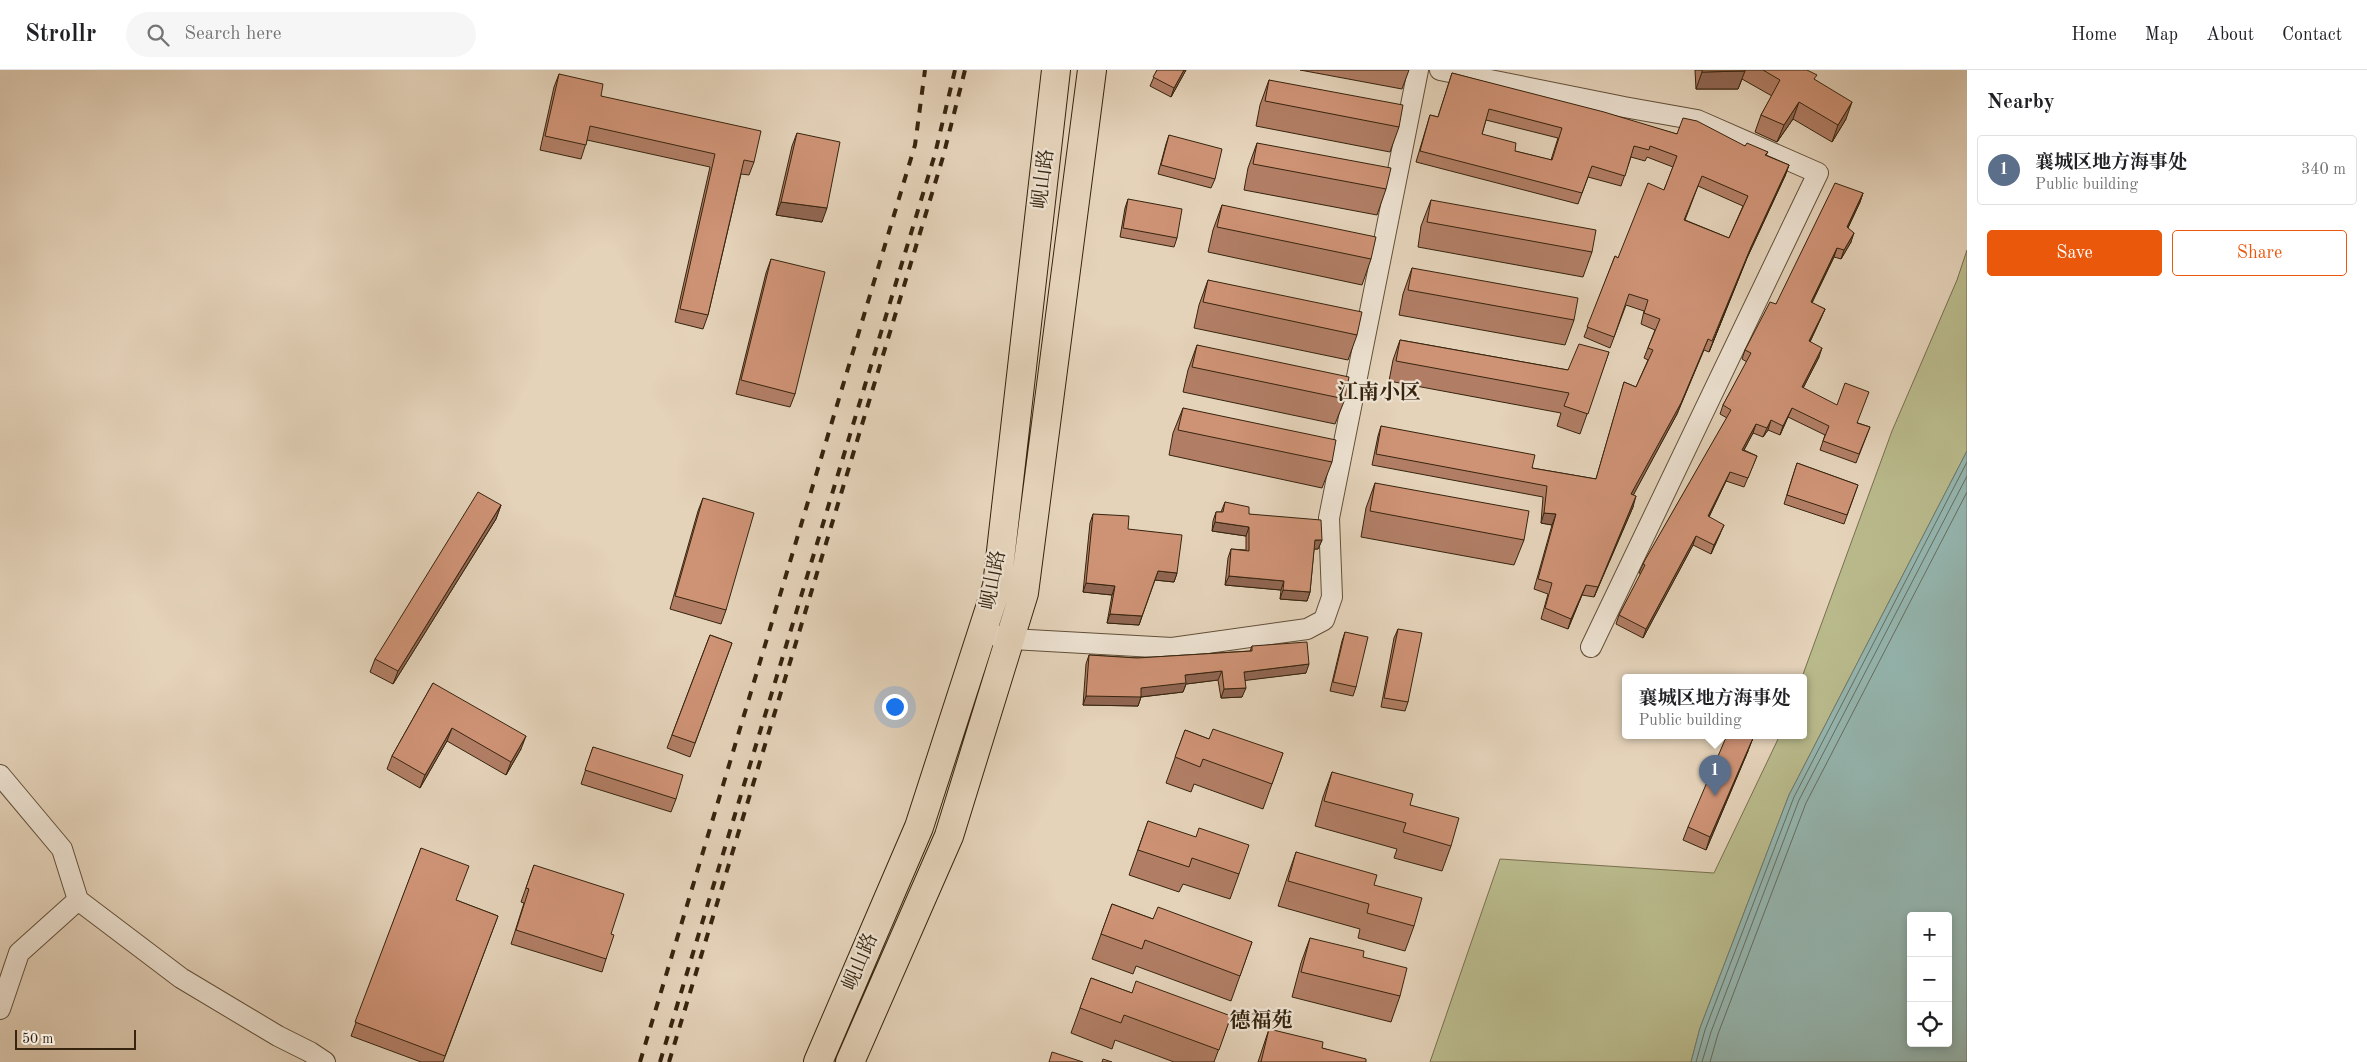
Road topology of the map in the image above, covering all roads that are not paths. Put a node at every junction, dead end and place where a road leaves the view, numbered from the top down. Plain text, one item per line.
1 (1056, 70) edge
2 (1092, 70) edge
3 (1418, 70) edge
4 (1440, 70) edge
5 (982, 632) junction
6 (1010, 639) junction
7 (1591, 647) dead end
8 (0, 775) edge
9 (78, 900) junction
10 (0, 1009) edge
11 (325, 1062) edge
12 (818, 1062) edge
13 (850, 1062) edge

1 - 5 highway, 岘山路
2 - 6 highway, 岘山路
3 - 6 street
4 - 7 street
5 - 6 street
5 - 12 highway, 岘山路
6 - 13 highway, 岘山路
8 - 9 street
9 - 10 street
9 - 11 street

